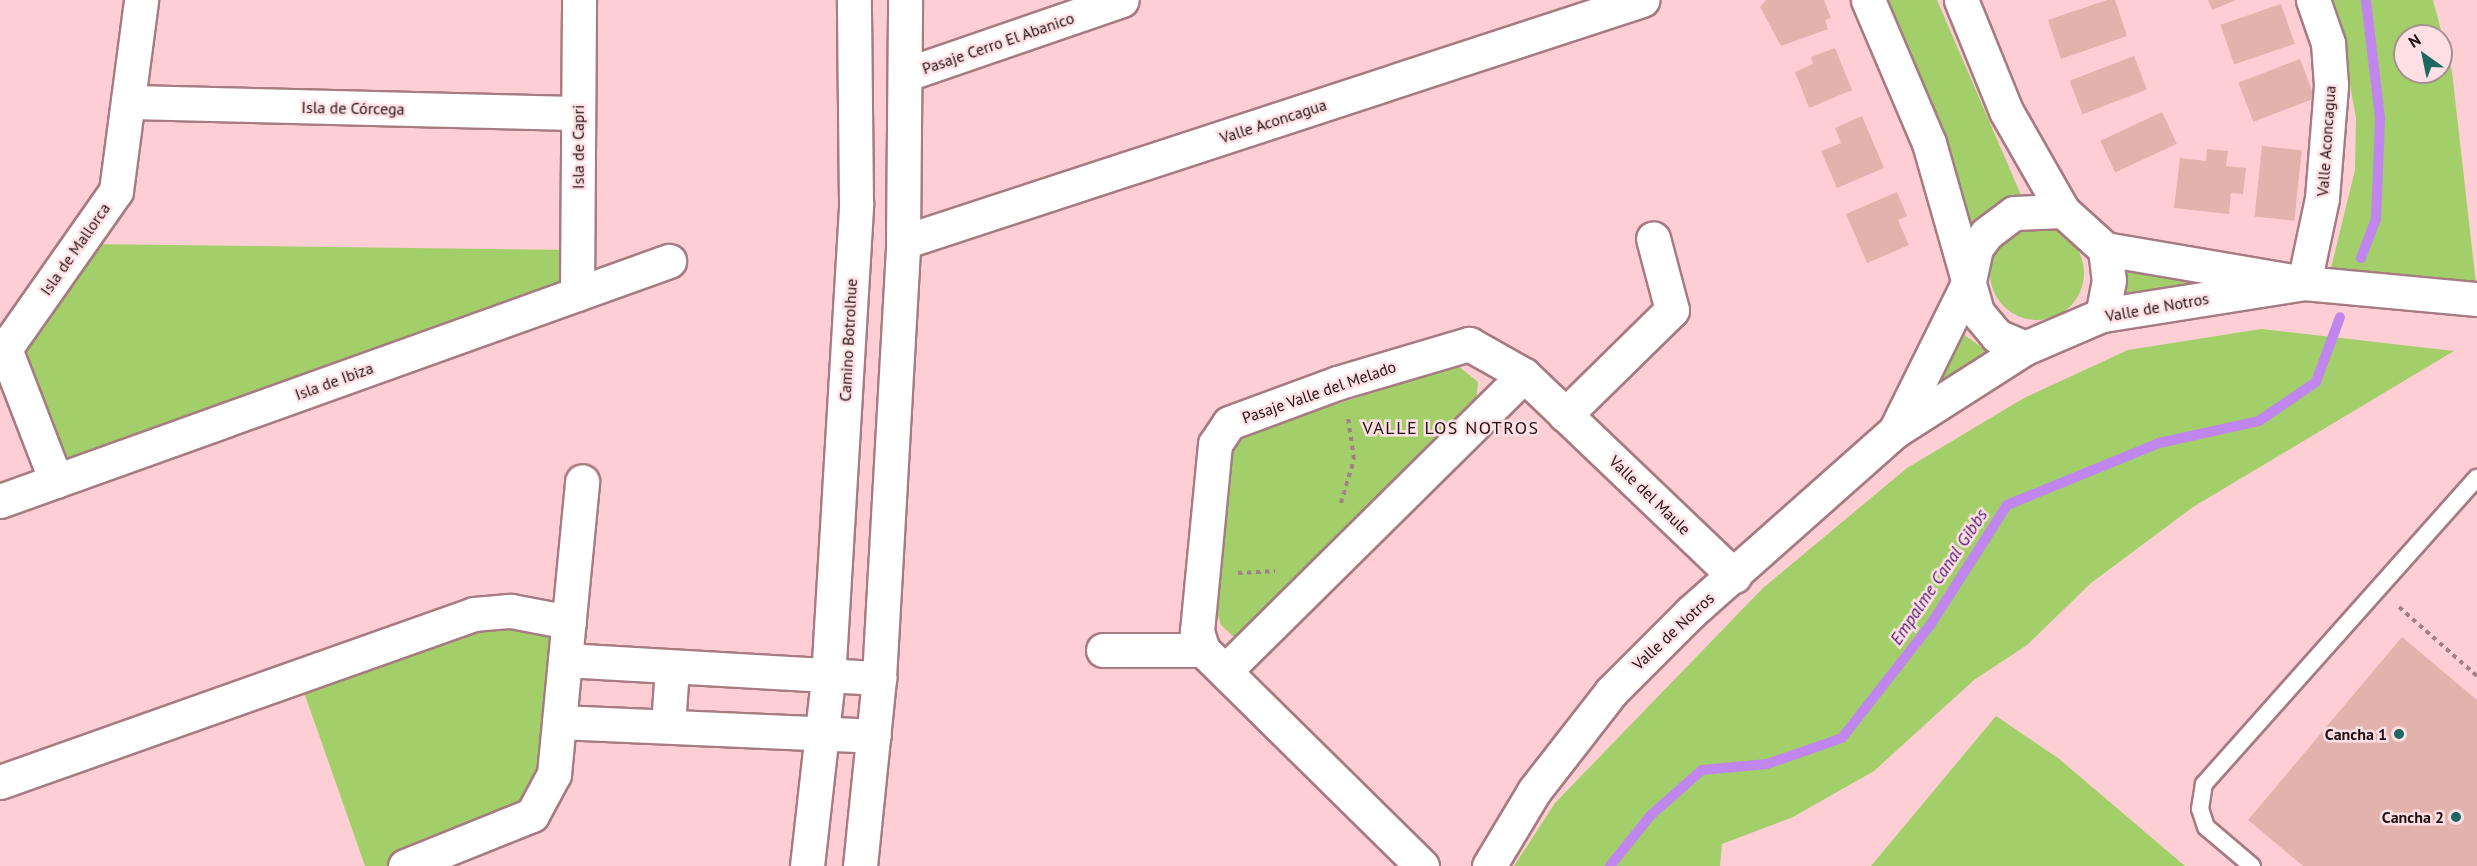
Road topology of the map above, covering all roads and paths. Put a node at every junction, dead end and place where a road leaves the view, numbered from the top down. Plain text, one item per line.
1 (141, 0) edge
2 (579, 0) edge
3 (854, 0) edge
4 (905, 0) edge
5 (1122, 0) edge
6 (1642, 0) edge
7 (1868, 0) edge
8 (1960, 0) edge
9 (2313, 0) edge
10 (907, 74) junction
11 (128, 102) junction
12 (578, 113) junction
13 (2064, 212) junction
14 (1653, 238) dead end
15 (903, 242) junction
16 (2105, 249) junction
17 (669, 261) dead end
18 (1969, 281) junction
19 (2304, 283) junction
20 (577, 294) junction
21 (2477, 299) edge
22 (2102, 315) junction
23 (2025, 348) junction
24 (1524, 375) junction
25 (1337, 383) junction
26 (1565, 415) junction
27 (1895, 431) junction
28 (2477, 478) edge
29 (56, 481) junction
30 (582, 481) dead end
31 (0, 501) edge
32 (1335, 513) dead end
33 (1201, 567) junction
34 (1279, 570) dead end
35 (1734, 576) junction
36 (2378, 588) junction
37 (568, 622) junction
38 (1103, 650) dead end
39 (565, 660) junction
40 (1215, 660) junction
41 (672, 668) junction
42 (2477, 676) edge
43 (879, 678) junction
44 (828, 679) junction
45 (559, 722) junction
46 (668, 726) junction
47 (822, 732) junction
48 (874, 736) junction
49 (0, 782) edge
50 (405, 866) edge
51 (807, 866) edge
52 (860, 866) edge
53 (1422, 866) edge
54 (1490, 866) edge
55 (2252, 866) edge

1 - 11 street, Isla de Mallorca
2 - 12 street, Isla de Capri
3 - 44 street, Camino Botrolhue
4 - 10 street
5 - 10 street, Pasaje Cerro El Abanico
6 - 15 street, Valle Aconcagua
7 - 18 street
8 - 13 street
9 - 19 street, Valle Aconcagua
10 - 15 street
11 - 12 street, Isla de Córcega
11 - 29 street, Isla de Mallorca
12 - 20 street, Isla de Capri
13 - 16 street
13 - 18 street
14 - 26 street
15 - 43 street
16 - 19 street, Valle de Notros
16 - 22 street
17 - 20 street, Isla de Ibiza
18 - 23 street
18 - 27 street, Valle de Notros
19 - 21 street, Valle de Notros
19 - 22 street, Valle de Notros
20 - 29 street, Isla de Ibiza
22 - 23 street, Valle de Notros
23 - 27 street, Valle de Notros
24 - 25 street, Pasaje Valle del Melado
24 - 26 street, Pasaje Valle del Melado
24 - 40 street
25 - 32 path
25 - 33 street, Pasaje Valle del Melado
26 - 35 street, Valle del Maule
27 - 35 street, Valle de Notros
28 - 36 lane
29 - 31 street, Isla de Ibiza
30 - 37 street
33 - 34 path
33 - 40 street, Pasaje Valle del Melado
35 - 54 street, Valle de Notros
36 - 42 path
36 - 55 lane
37 - 39 street
37 - 49 street
38 - 40 street
39 - 41 street
39 - 45 street
40 - 53 street
41 - 44 street
41 - 46 street
43 - 44 street
43 - 48 street
44 - 47 street, Camino Botrolhue
45 - 46 street
45 - 50 street
46 - 47 street
47 - 48 street
47 - 51 street, Camino Botrolhue
48 - 52 street

